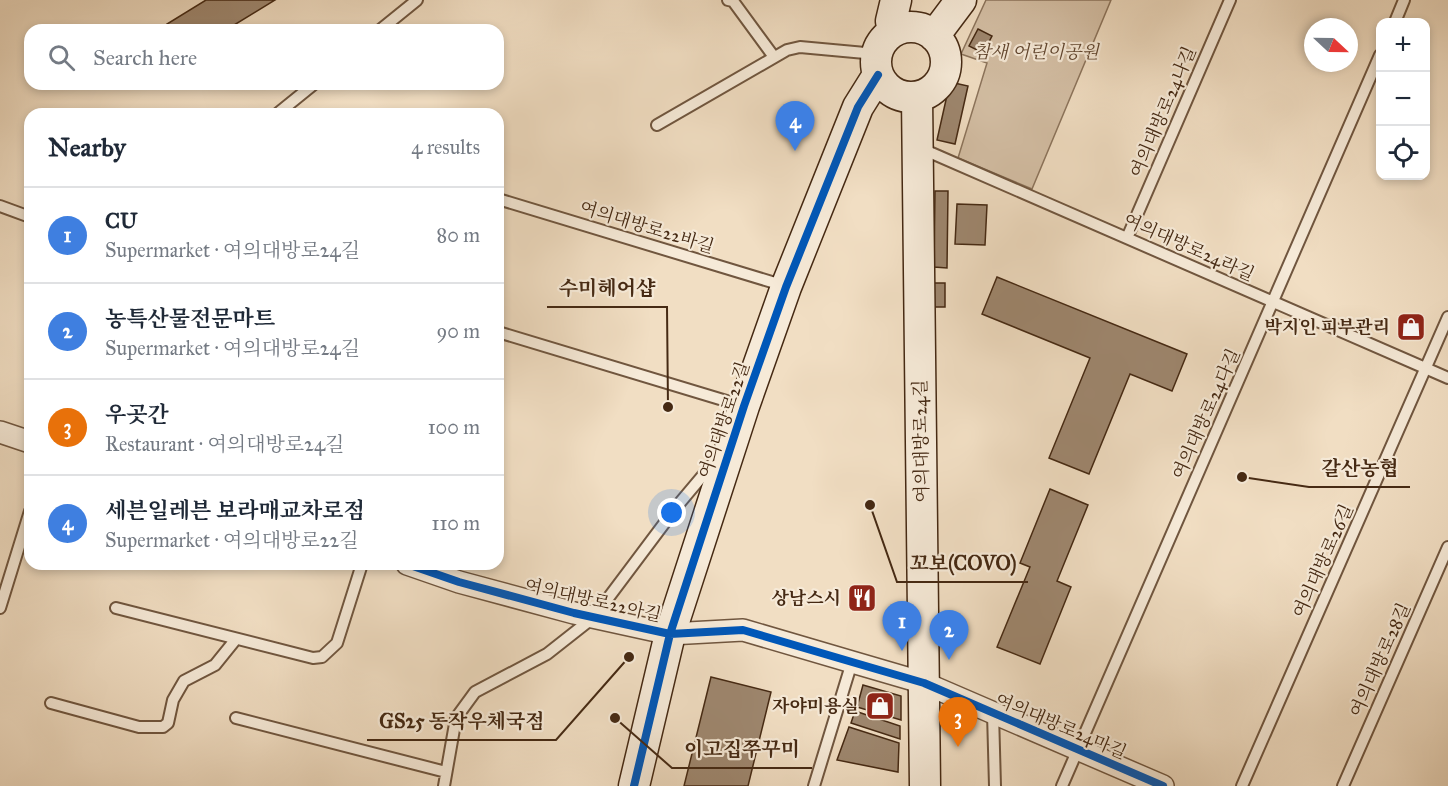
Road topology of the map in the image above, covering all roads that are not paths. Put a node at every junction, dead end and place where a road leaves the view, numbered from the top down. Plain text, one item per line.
1 (417, 0) edge
2 (728, 0) edge
3 (896, 0) edge
4 (961, 0) edge
5 (1230, 0) edge
6 (1404, 0) edge
7 (1397, 18) edge
8 (387, 24) edge
9 (934, 36) junction
10 (882, 54) junction
11 (774, 57) junction
12 (1376, 64) edge
13 (307, 90) edge
14 (917, 97) junction
15 (284, 108) edge
16 (657, 125) dead end
17 (916, 146) junction
18 (504, 201) edge
19 (0, 206) edge
20 (24, 215) edge
21 (1127, 238) junction
22 (786, 286) junction
23 (1272, 302) junction
24 (1448, 317) edge
25 (504, 334) edge
26 (1425, 368) junction
27 (1448, 378) edge
28 (744, 406) junction
29 (0, 432) edge
30 (24, 440) edge
31 (732, 441) junction
32 (24, 530) edge
33 (1448, 547) edge
34 (360, 570) edge
35 (424, 570) edge
36 (0, 608) edge
37 (116, 608) dead end
38 (594, 617) junction
39 (670, 634) junction
40 (236, 639) junction
41 (852, 662) junction
42 (924, 683) junction
43 (51, 703) dead end
44 (993, 713) junction
45 (236, 718) dead end
46 (1077, 749) junction
47 (446, 772) junction
48 (444, 786) edge
49 (634, 786) edge
50 (814, 786) edge
51 (925, 786) edge
52 (995, 786) edge
53 (1062, 786) edge
54 (1163, 786) edge
55 (1242, 786) edge
56 (1343, 786) edge

1 - 8 lane
2 - 11 lane
3 - 10 street, 여의대방로22길
4 - 9 street
5 - 21 lane, 여의대방로24나길
6 - 7 lane
9 - 10 street
9 - 14 street
10 - 11 lane
10 - 14 street
10 - 22 street, 여의대방로22길
11 - 16 lane
12 - 23 lane, 여의대방로24다길
13 - 15 lane
14 - 17 street, 여의대방로24길
17 - 21 lane, 여의대방로24라길
17 - 42 street, 여의대방로24길
18 - 22 lane, 여의대방로22바길
19 - 20 lane
21 - 23 lane, 여의대방로24라길
22 - 28 street, 여의대방로22길
23 - 26 lane, 여의대방로24라길
23 - 46 lane, 여의대방로24다길
24 - 26 lane, 여의대방로26길
25 - 28 lane
26 - 27 lane, 여의대방로24라길
26 - 55 lane, 여의대방로26길
28 - 31 street, 여의대방로22길
29 - 30 street
31 - 38 lane
31 - 39 street, 여의대방로22길
32 - 36 lane
33 - 56 lane, 여의대방로28길
34 - 40 lane
35 - 38 street, 여의대방로22아길
37 - 40 lane
38 - 39 street, 여의대방로22아길
38 - 47 lane
39 - 41 street, 여의대방로24마길
39 - 49 street, 여의대방로22길
40 - 43 lane
41 - 42 street, 여의대방로24마길
41 - 50 lane
42 - 44 street, 여의대방로24마길
42 - 51 street, 여의대방로24길
44 - 46 street, 여의대방로24마길
44 - 52 lane
45 - 47 lane
46 - 53 lane, 여의대방로24다길
46 - 54 street, 여의대방로24마길
47 - 48 lane

